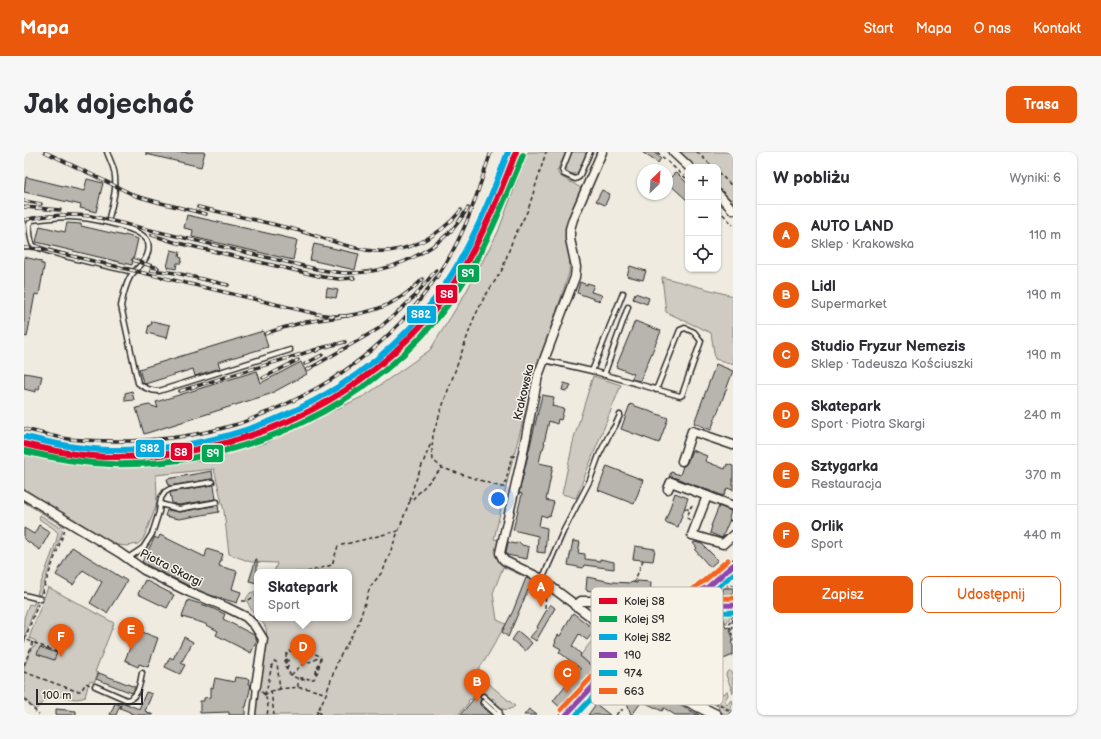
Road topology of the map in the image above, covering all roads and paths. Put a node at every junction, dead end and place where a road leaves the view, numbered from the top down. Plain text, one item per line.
1 (107, 152) edge
2 (546, 152) edge
3 (569, 152) edge
4 (590, 152) edge
5 (602, 152) edge
6 (657, 152) edge
7 (673, 152) edge
8 (697, 152) edge
9 (687, 164) edge
10 (710, 164) edge
11 (721, 175) edge
12 (685, 177) edge
13 (733, 187) edge
14 (721, 197) edge
15 (733, 210) edge
16 (721, 212) edge
17 (108, 222) junction
18 (733, 225) edge
19 (134, 272) junction
20 (622, 293) dead end
21 (628, 307) dead end
22 (290, 350) dead end
23 (544, 360) junction
24 (592, 371) junction
25 (604, 375) junction
26 (656, 390) junction
27 (620, 415) dead end
28 (433, 440) junction
29 (733, 445) edge
30 (522, 457) junction
31 (682, 461) dead end
32 (442, 468) junction
33 (212, 482) dead end
34 (668, 489) dead end
35 (24, 495) edge
36 (707, 496) junction
37 (216, 502) dead end
38 (409, 503) junction
39 (160, 504) junction
40 (733, 506) edge
41 (685, 508) dead end
42 (729, 520) dead end
43 (694, 521) dead end
44 (68, 522) junction
45 (733, 522) edge
46 (398, 531) junction
47 (733, 535) edge
48 (128, 558) junction
49 (643, 560) dead end
50 (733, 566) edge
51 (318, 569) edge
52 (541, 579) junction
53 (634, 583) dead end
54 (724, 584) dead end
55 (733, 585) edge
56 (708, 587) edge
57 (546, 591) dead end
58 (24, 594) edge
59 (254, 597) edge
60 (40, 599) junction
61 (242, 601) dead end
62 (591, 601) edge
63 (733, 605) edge
64 (575, 606) junction
65 (723, 606) edge
66 (545, 608) dead end
67 (733, 614) edge
68 (591, 617) edge
69 (733, 618) edge
70 (723, 619) dead end
71 (729, 625) junction
72 (733, 628) edge
73 (732, 633) edge
74 (25, 639) junction
75 (33, 642) junction
76 (24, 643) edge
77 (58, 652) dead end
78 (320, 656) junction
79 (24, 665) edge
80 (24, 672) edge
81 (142, 673) dead end
82 (291, 675) junction
83 (298, 679) junction
84 (309, 679) junction
85 (95, 686) joint
86 (256, 686) junction
87 (298, 687) junction
88 (591, 688) edge
89 (280, 689) junction
90 (271, 691) junction
91 (591, 691) edge
92 (587, 692) junction
93 (326, 694) junction
94 (264, 695) junction
95 (483, 696) dead end
96 (24, 699) edge
97 (483, 702) dead end
98 (697, 705) edge
99 (722, 705) edge
100 (623, 710) dead end
101 (318, 712) junction
102 (732, 713) edge
103 (39, 715) edge
104 (253, 715) edge
105 (267, 715) edge
106 (274, 715) edge
107 (316, 715) edge
108 (324, 715) edge
109 (500, 715) edge
110 (566, 715) edge
111 (616, 715) edge
112 (716, 715) edge
113 (728, 715) edge

1 - 17 lane
2 - 28 path
3 - 4 lane
5 - 23 street, Krakowska
6 - 12 path
7 - 9 street
8 - 10 path
11 - 13 path
14 - 15 street
16 - 18 path
17 - 19 lane
17 - 19 lane
19 - 22 lane
20 - 24 lane
21 - 25 lane
23 - 24 lane
23 - 30 street, Krakowska
24 - 25 lane
25 - 26 lane
26 - 26 lane
27 - 52 lane
28 - 32 path
28 - 38 path
29 - 31 street
30 - 32 path
30 - 52 street, Krakowska
32 - 38 path
33 - 39 lane
34 - 36 street
35 - 44 street, Piotra Skargi
36 - 40 street
36 - 47 street
37 - 39 lane
38 - 46 path
39 - 48 lane
41 - 43 path
42 - 45 path
44 - 48 street, Piotra Skargi
44 - 60 path
46 - 51 path
46 - 93 path
48 - 86 street, Piotra Skargi
49 - 53 path
50 - 56 street
52 - 64 street, Krakowska
54 - 55 path
57 - 66 path
58 - 60 lane
59 - 61 path
60 - 74 path
62 - 64 street
63 - 65 street
64 - 68 street, Krakowska
67 - 71 path
69 - 72 path
70 - 71 path
71 - 73 path
74 - 75 path
74 - 76 path
75 - 77 path
75 - 79 path
78 - 82 path
78 - 82 path
78 - 84 path
80 - 85 path
81 - 85 lane
82 - 83 path
83 - 84 path
83 - 84 path
83 - 87 path
86 - 94 path
86 - 104 lane
87 - 89 path
87 - 93 path
88 - 92 street
89 - 90 path
89 - 94 path
90 - 94 path
90 - 106 path
91 - 92 street
92 - 110 street
93 - 101 path
94 - 105 path
95 - 109 lane
96 - 103 path
97 - 109 lane
98 - 112 street
99 - 102 path
100 - 111 path
101 - 107 path
101 - 108 path
102 - 113 path

